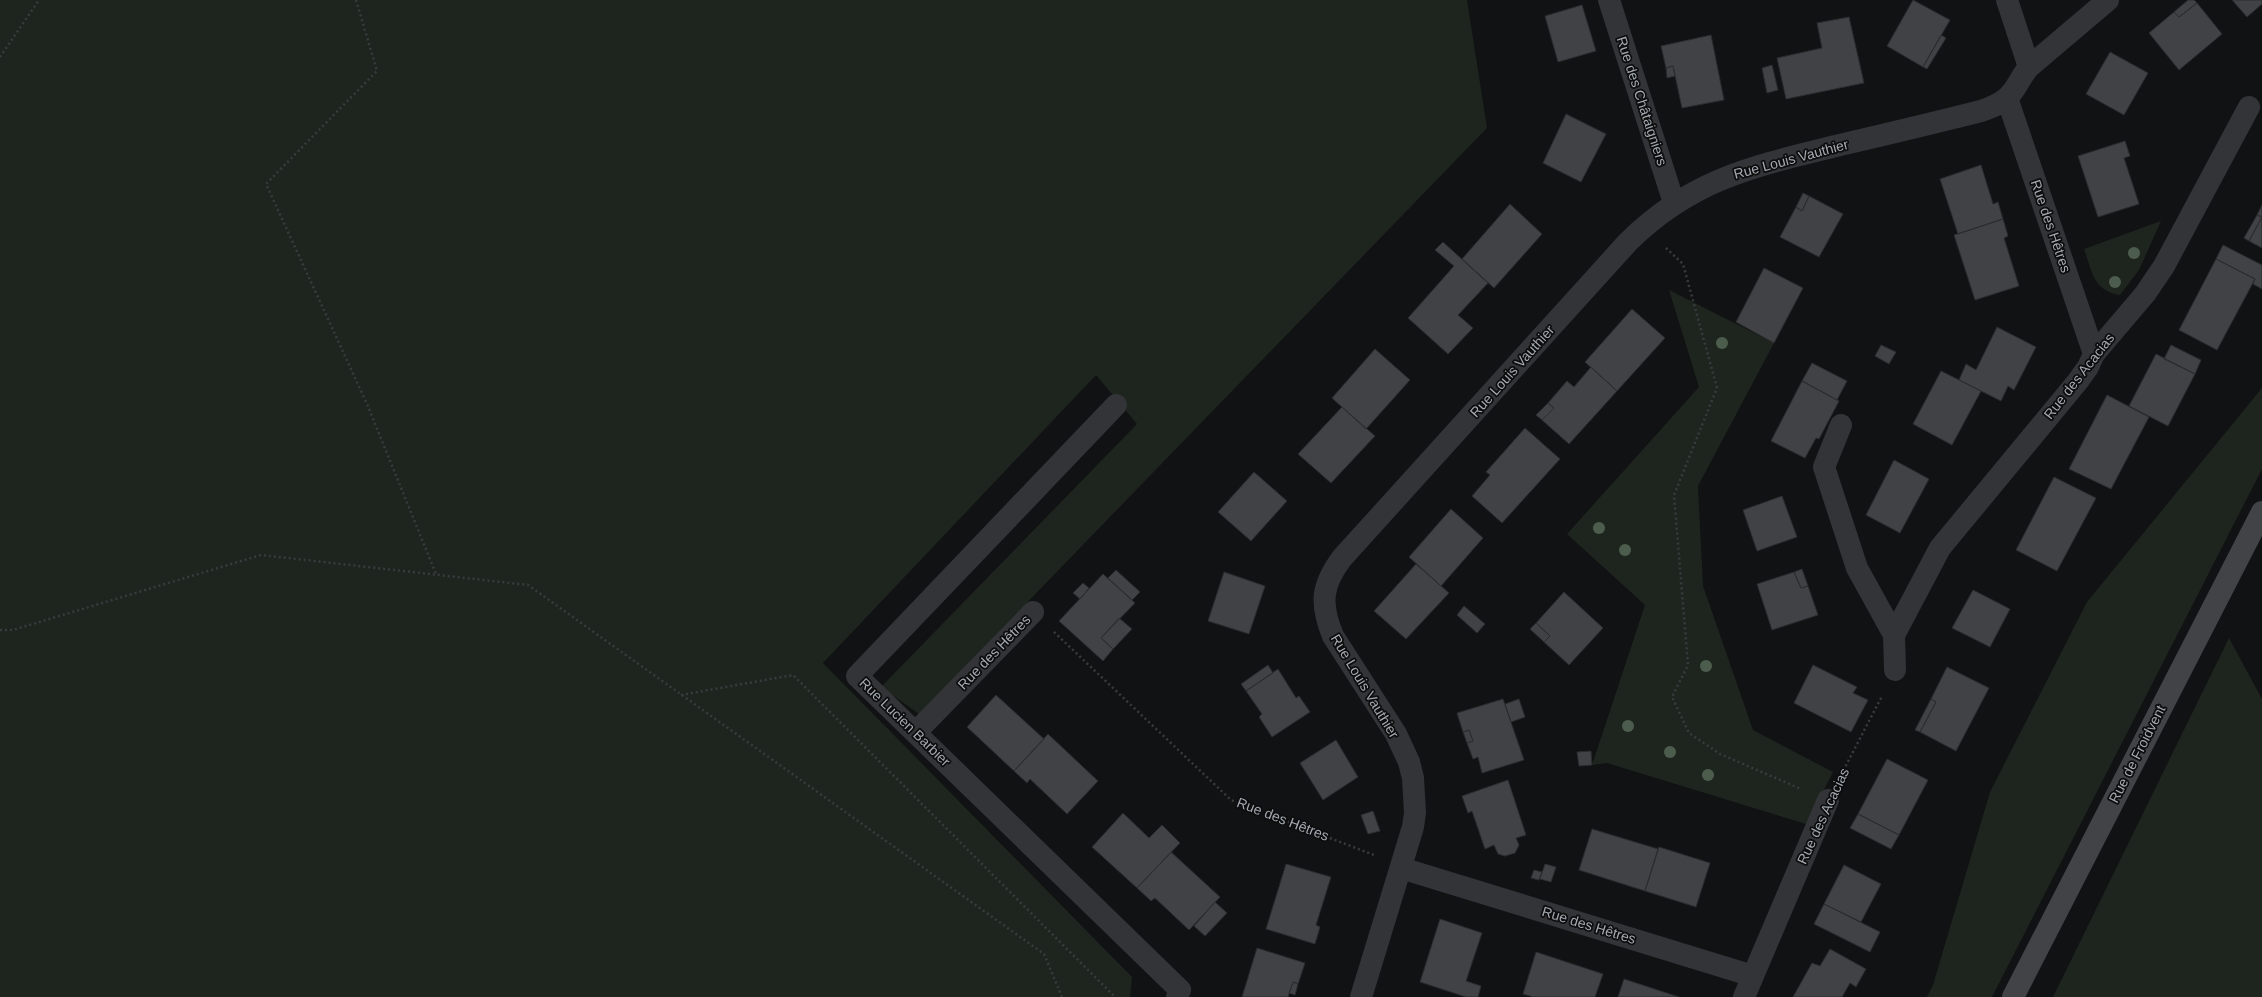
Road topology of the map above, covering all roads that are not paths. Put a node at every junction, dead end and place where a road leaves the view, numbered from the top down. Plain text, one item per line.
1 (1609, 0) edge
2 (2007, 0) edge
3 (2108, 0) edge
4 (2028, 67) junction
5 (2007, 98) junction
6 (2249, 106) dead end
7 (1674, 203) junction
8 (2094, 354) junction
9 (1116, 405) dead end
10 (1841, 425) dead end
11 (2262, 512) edge
12 (1033, 612) road end
13 (1894, 635) junction
14 (1895, 670) road end
15 (916, 732) junction
16 (1828, 800) road end
17 (1401, 868) junction
18 (1753, 976) junction
19 (1177, 997) edge
20 (1361, 997) edge
21 (1744, 997) edge
22 (2013, 997) edge

1 - 7 street, Rue des Châtaigniers
2 - 4 street
3 - 4 street, Rue Louis Vauthier
4 - 5 street, Rue Louis Vauthier
5 - 7 street, Rue Louis Vauthier
5 - 8 street, Rue des Hêtres
6 - 8 street, Rue des Acacias
7 - 17 street, Rue Louis Vauthier
8 - 13 street, Rue des Acacias
9 - 15 street, Rue Lucien Barbier
10 - 13 street, Rue des Acacias
11 - 22 street, Rue de Froidvent
12 - 15 street, Rue des Hêtres
13 - 14 street, Rue des Acacias
15 - 19 street, Rue Lucien Barbier
16 - 18 street, Rue des Acacias
17 - 18 street, Rue des Hêtres
17 - 20 street, Rue Louis Vauthier
18 - 21 street, Rue des Acacias

